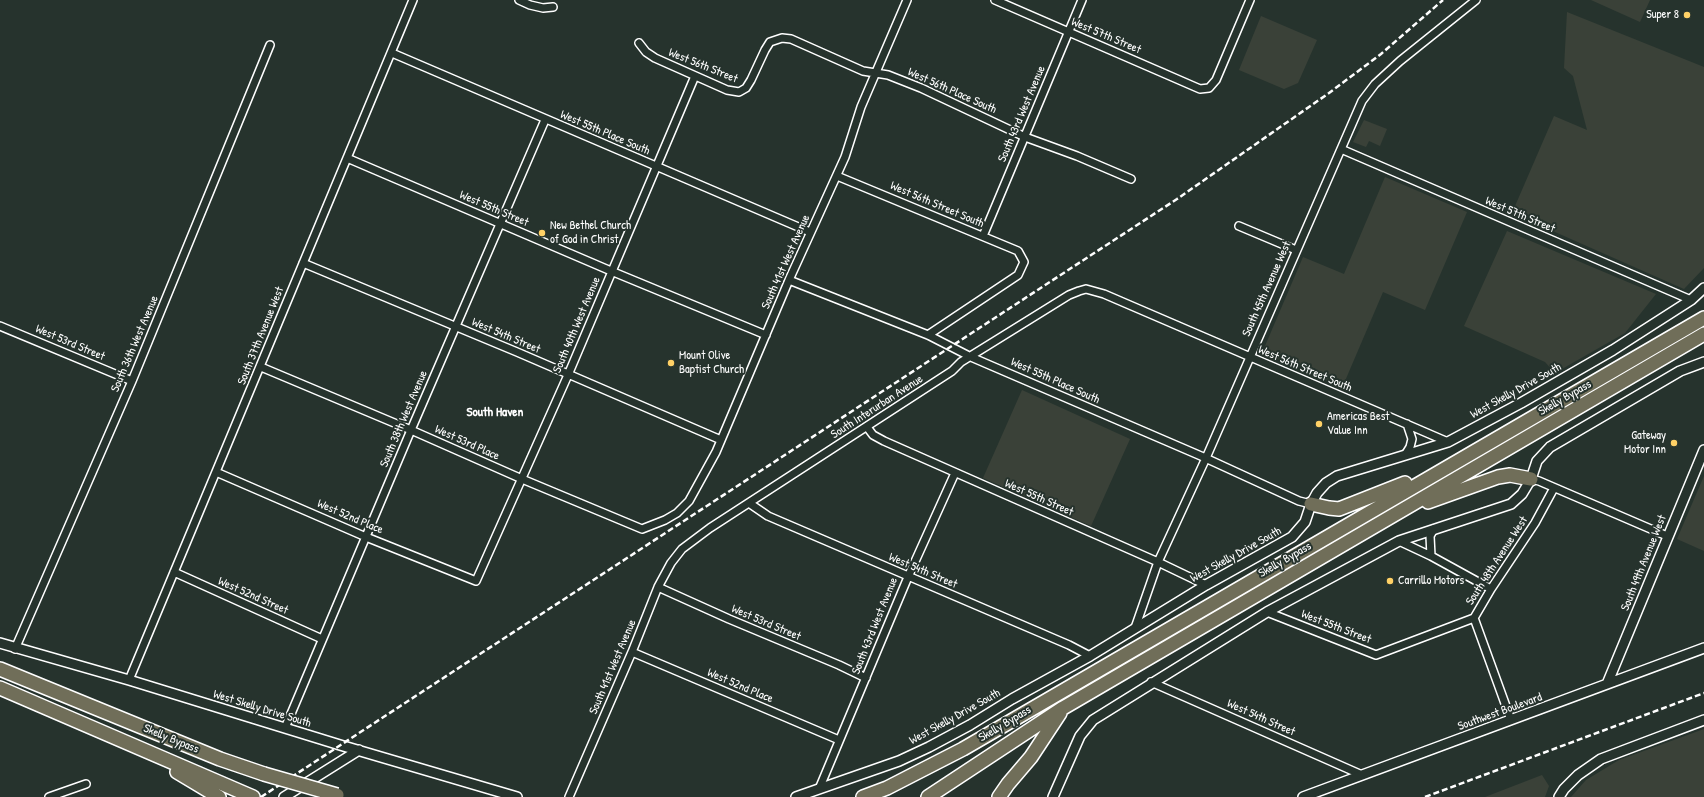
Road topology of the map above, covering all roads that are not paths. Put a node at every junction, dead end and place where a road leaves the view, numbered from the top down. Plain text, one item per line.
1 (413, 0) edge
2 (519, 0) edge
3 (907, 0) edge
4 (995, 0) edge
5 (1082, 0) edge
6 (1250, 0) edge
7 (1476, 0) edge
8 (553, 7) dead end
9 (1069, 32) junction
10 (639, 43) dead end
11 (270, 45) dead end
12 (765, 50) joint
13 (392, 53) junction
14 (875, 74) junction
15 (695, 76) junction
16 (545, 120) junction
17 (1025, 136) junction
18 (1341, 149) junction
19 (347, 158) junction
20 (657, 167) junction
21 (837, 176) junction
22 (1131, 179) dead end
23 (499, 224) junction
24 (1239, 226) dead end
25 (810, 232) junction
26 (983, 236) junction
27 (1296, 250) junction
28 (303, 263) junction
29 (611, 271) junction
30 (789, 280) junction
31 (1704, 288) edge
32 (1086, 289) joint
33 (1691, 300) junction
34 (1704, 318) edge
35 (0, 326) edge
36 (455, 326) junction
37 (1704, 334) edge
38 (928, 335) junction
39 (766, 336) junction
40 (1249, 356) junction
41 (971, 357) junction
42 (1704, 362) edge
43 (261, 367) junction
44 (568, 375) junction
45 (132, 381) junction
46 (1407, 424) junction
47 (867, 427) junction
48 (411, 430) junction
49 (721, 440) junction
50 (1448, 442) junction
51 (1704, 450) edge
52 (1405, 455) junction
53 (1206, 458) junction
54 (1442, 469) junction
55 (216, 472) junction
56 (955, 474) junction
57 (522, 479) junction
58 (1530, 479) junction
59 (1554, 488) junction
60 (749, 503) junction
61 (1311, 504) junction
62 (1403, 510) junction
63 (665, 520) joint
64 (1434, 529) junction
65 (366, 536) junction
66 (1667, 536) junction
67 (1399, 541) junction
68 (682, 549) joint
69 (1431, 556) junction
70 (1158, 562) junction
71 (174, 572) junction
72 (908, 577) junction
73 (476, 581) joint
74 (1206, 585) junction
75 (658, 587) junction
76 (1491, 589) junction
77 (1267, 612) junction
78 (1474, 618) junction
79 (1135, 628) junction
80 (322, 639) junction
81 (0, 643) edge
82 (1704, 648) edge
83 (15, 649) junction
84 (632, 652) junction
85 (1376, 654) joint
86 (1090, 656) junction
87 (0, 669) edge
88 (866, 678) junction
89 (129, 680) junction
90 (1151, 682) junction
91 (1607, 684) junction
92 (0, 688) edge
93 (1064, 708) junction
94 (1511, 720) junction
95 (1704, 720) edge
96 (285, 728) junction
97 (839, 740) junction
98 (138, 748) junction
99 (359, 750) junction
100 (1362, 775) junction
101 (86, 784) dead end
102 (819, 789) junction
103 (217, 796) edge
104 (341, 796) edge
105 (49, 797) edge
106 (253, 797) edge
107 (284, 797) edge
108 (518, 797) edge
109 (569, 797) edge
110 (796, 797) edge
111 (863, 797) edge
112 (928, 797) edge
113 (999, 797) edge
114 (1053, 797) edge
115 (1304, 797) edge
116 (1559, 797) edge

1 - 13 street, South 37th Avenue West
2 - 8 street
3 - 14 street, South 41st West Avenue
4 - 9 street, West 57th Street
5 - 9 street, South 43rd West Avenue
6 - 9 street, West 57th Street
7 - 18 street, South 45th Avenue West
9 - 17 street, South 43rd West Avenue
10 - 15 street, West 56th Street
11 - 45 street, South 36th West Avenue
12 - 14 street, West 56th Place South
12 - 15 street, West 56th Street
13 - 16 street, West 55th Place South
13 - 19 street, South 37th Avenue West
14 - 17 street, West 56th Place South
14 - 21 street, South 41st West Avenue
15 - 20 street, South 40th West Avenue
16 - 20 street, West 55th Place South
16 - 23 street, South 38th West Avenue
17 - 22 street, West 56th Place South
17 - 26 street, South 43rd West Avenue
18 - 27 street, South 45th Avenue West
18 - 33 street, West 57th Street
19 - 23 street, West 55th Street
19 - 28 street, South 37th Avenue West
20 - 25 street, West 55th Place South
20 - 29 street, South 40th West Avenue
21 - 25 street, South 41st West Avenue
21 - 26 street, West 56th Street South
23 - 29 street, West 55th Street
23 - 36 street, South 38th West Avenue
24 - 27 street
25 - 30 street, South 41st West Avenue
26 - 38 street, West 56th Street South
27 - 40 street, South 45th Avenue West
28 - 36 street, West 54th Street
28 - 43 street, South 37th Avenue West
29 - 39 street, West 55th Street
29 - 44 street, South 40th West Avenue
30 - 38 street, West 55th Place South
30 - 39 street, South 41st West Avenue
31 - 33 street, West Skelly Drive South
32 - 40 street, West 56th Street South
32 - 41 street, South Interurban Avenue
33 - 50 street, West Skelly Drive South
34 - 54 highway, Skelly Bypass
35 - 45 street, West 53rd Street
36 - 44 street, West 54th Street
36 - 48 street, South 38th West Avenue
37 - 62 highway, Skelly Bypass
38 - 41 street, West 55th Place South
39 - 49 street, South 41st West Avenue
40 - 46 street, West 56th Street South
40 - 53 street, South 45th Avenue West
41 - 47 street, South Interurban Avenue
41 - 53 street, West 55th Place South
42 - 58 street
43 - 48 street, West 53rd Place
43 - 55 street, South 37th Avenue West
44 - 49 street, West 54th Street
44 - 57 street, South 40th West Avenue
45 - 83 street, South 36th West Avenue
46 - 50 street, West 56th Street South
46 - 52 street
47 - 56 street, West 55th Street
47 - 60 street, South Interurban Avenue
48 - 57 street, West 53rd Place
48 - 65 street, South 38th West Avenue
49 - 63 street, South 41st West Avenue
50 - 52 street, West Skelly Drive South
51 - 66 street, South 49th Avenue West
52 - 61 street, West Skelly Drive South
53 - 61 street, West 55th Place South
53 - 70 street, South 45th Avenue West
54 - 61 highway
54 - 111 highway, Skelly Bypass
55 - 65 street, West 52nd Place
55 - 71 street, South 37th Avenue West
56 - 70 street, West 55th Street
56 - 72 street, South 43rd West Avenue
57 - 63 street, West 53rd Place
57 - 73 street, South 40th West Avenue
58 - 59 street
58 - 62 highway
58 - 64 street
59 - 66 street
59 - 76 street, South 48th Avenue West
60 - 68 street, South Interurban Avenue
60 - 72 street, West 54th Street
61 - 74 street, West Skelly Drive South
62 - 93 highway, Skelly Bypass
64 - 67 street
64 - 69 street
65 - 73 street, West 52nd Place
65 - 80 street, South 38th West Avenue
66 - 91 street, South 49th Avenue West
67 - 69 street
67 - 77 street
68 - 75 street, South 41st West Avenue
69 - 76 street
70 - 74 street, West 55th Street
70 - 79 street, South 45th Avenue West
71 - 80 street, West 52nd Street
71 - 89 street, South 37th Avenue West
72 - 86 street, West 54th Street
72 - 88 street, South 43rd West Avenue
74 - 79 street, West Skelly Drive South
75 - 84 street, South 41st West Avenue
75 - 88 street, West 53rd Street
76 - 78 street, South 48th Avenue West
77 - 85 street, West 55th Street
77 - 90 street
78 - 85 street, South 48th Avenue West
78 - 94 street
79 - 86 street, West Skelly Drive South
80 - 96 street, South 38th West Avenue
81 - 83 street, West Skelly Drive South
82 - 91 street, Southwest Boulevard
83 - 89 street, West Skelly Drive South
84 - 97 street, West 52nd Place
84 - 109 street, South 41st West Avenue
86 - 102 street, West Skelly Drive South
87 - 104 highway, Skelly Bypass, bridge
88 - 97 street, South 43rd West Avenue
89 - 96 street, West Skelly Drive South
90 - 100 street, West 54th Street
90 - 114 street
91 - 94 street, Southwest Boulevard
92 - 98 highway, Skelly Bypass
93 - 112 highway, Skelly Bypass
93 - 113 highway
94 - 100 street, Southwest Boulevard
95 - 116 street
96 - 99 street, West Skelly Drive South
97 - 102 street, South 43rd West Avenue
98 - 103 highway
98 - 106 highway, Skelly Bypass
99 - 107 street
99 - 108 street, West Skelly Drive South
100 - 115 street, Southwest Boulevard
101 - 105 street
102 - 110 street, West Skelly Drive South

